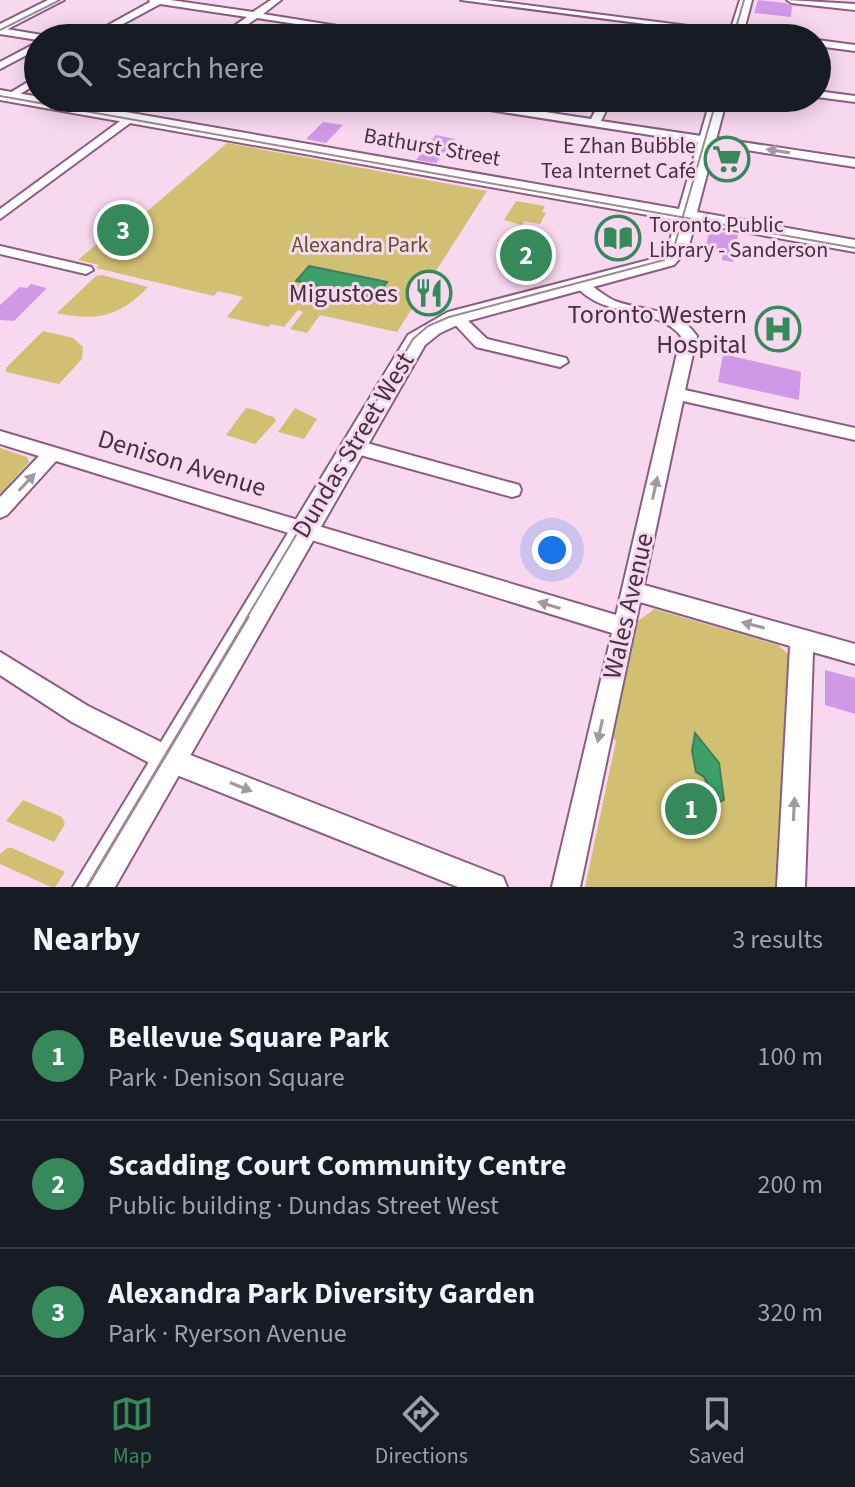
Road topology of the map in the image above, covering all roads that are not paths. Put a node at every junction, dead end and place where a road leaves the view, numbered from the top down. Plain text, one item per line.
1 (58, 0) edge
2 (156, 0) edge
3 (277, 0) edge
4 (465, 0) edge
5 (746, 0) edge
6 (791, 0) edge
7 (855, 7) edge
8 (252, 17) junction
9 (114, 24) edge
10 (242, 24) edge
11 (306, 24) edge
12 (646, 24) edge
13 (739, 24) edge
14 (0, 30) edge
15 (24, 35) edge
16 (831, 45) edge
17 (855, 48) edge
18 (24, 53) edge
19 (0, 66) edge
20 (24, 86) edge
21 (2, 96) edge
22 (831, 96) edge
23 (855, 99) edge
24 (24, 100) edge
25 (98, 112) edge
26 (113, 112) edge
27 (523, 112) edge
28 (600, 112) edge
29 (715, 112) edge
30 (110, 114) junction
31 (131, 118) junction
32 (594, 123) junction
33 (707, 141) junction
34 (855, 163) edge
35 (0, 215) edge
36 (687, 217) junction
37 (855, 246) edge
38 (0, 250) edge
39 (86, 270) dead end
40 (582, 285) junction
41 (456, 317) junction
42 (560, 362) dead end
43 (676, 394) junction
44 (855, 434) edge
45 (0, 437) edge
46 (352, 446) junction
47 (53, 453) junction
48 (512, 490) dead end
49 (0, 510) edge
50 (303, 530) junction
51 (632, 591) junction
52 (624, 627) junction
53 (802, 638) junction
54 (855, 654) edge
55 (0, 662) edge
56 (168, 759) junction
57 (93, 887) edge
58 (493, 887) edge
59 (566, 887) edge
60 (791, 887) edge

1 - 14 main road
2 - 8 street
2 - 9 street
3 - 8 street
4 - 12 street
5 - 13 main road
6 - 7 street
8 - 10 street
8 - 11 street
14 - 15 street
16 - 17 street
18 - 19 street
20 - 21 street
21 - 24 main road, Bathurst Street
22 - 23 street
25 - 30 main road, Bathurst Street
26 - 30 street
27 - 32 street
28 - 32 street
29 - 33 main road, Dundas Street West
30 - 31 main road, Bathurst Street
31 - 35 street
31 - 36 main road, Bathurst Street
32 - 33 street
34 -> 33 street
33 - 36 main road, Dundas Street West
36 - 37 main road, Bathurst Street
36 - 40 main road, Dundas Street West
38 - 39 street
40 - 41 main road, Dundas Street West
40 - 43 street, Wales Avenue
41 - 42 street
41 - 46 main road, Dundas Street West
43 - 44 street
51 -> 43 street, Wales Avenue
45 - 47 street, Denison Avenue
46 - 48 street
46 - 50 main road, Dundas Street West
49 -> 47 street
47 - 50 street, Denison Avenue
52 -> 50 street, Denison Avenue
50 - 56 main road, Dundas Street West
51 - 52 street, Wales Avenue
53 -> 51 street
52 -> 59 street, Wales Avenue
53 - 54 street
60 -> 53 street
55 - 56 street
56 - 57 main road, Dundas Street West
56 -> 58 street

